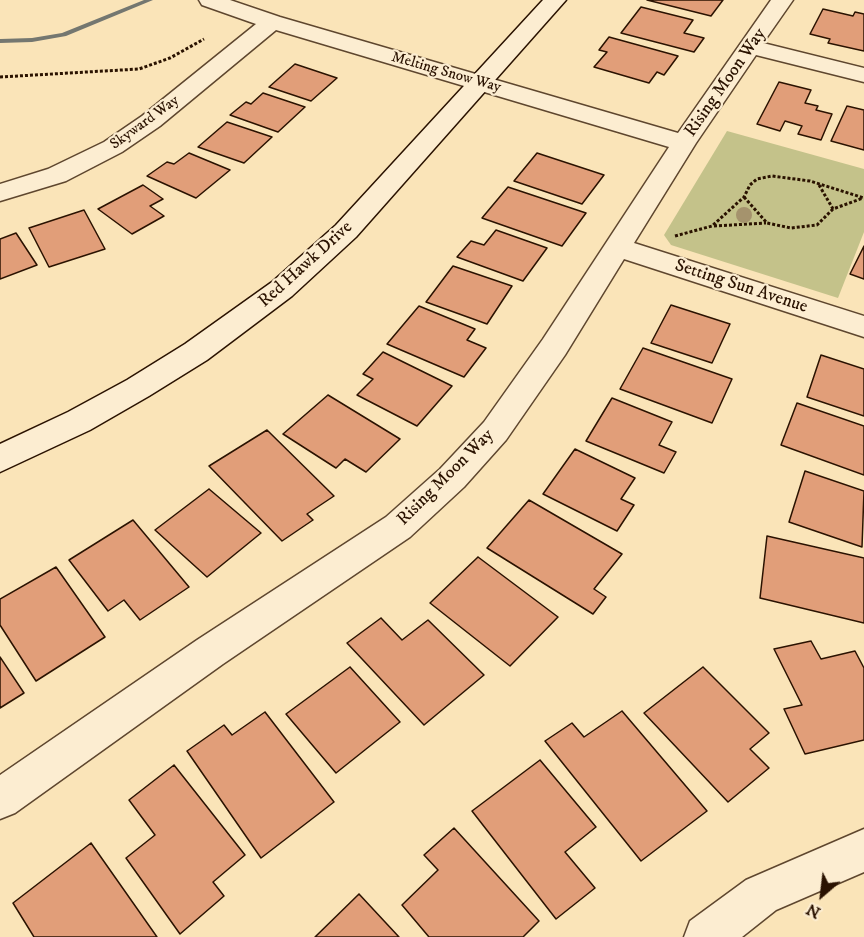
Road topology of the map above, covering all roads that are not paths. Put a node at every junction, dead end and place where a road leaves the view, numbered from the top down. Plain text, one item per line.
1 (210, 0) edge
2 (555, 0) edge
3 (783, 0) edge
4 (265, 27) junction
5 (751, 47) junction
6 (864, 75) edge
7 (481, 83) junction
8 (684, 143) junction
9 (0, 193) edge
10 (618, 247) junction
11 (864, 327) edge
12 (0, 459) edge
13 (0, 799) edge
14 (864, 850) edge
15 (706, 937) edge

1 - 4 street, Melting Snow Way
2 - 7 street, Red Hawk Drive
3 - 5 street, Rising Moon Way
4 - 7 street, Melting Snow Way
4 - 9 street, Skyward Way
5 - 6 street
5 - 8 street, Rising Moon Way
7 - 8 street, Melting Snow Way
7 - 12 street, Red Hawk Drive
8 - 10 street, Rising Moon Way
10 - 11 street, Setting Sun Avenue
10 - 13 street, Rising Moon Way
14 - 15 street

